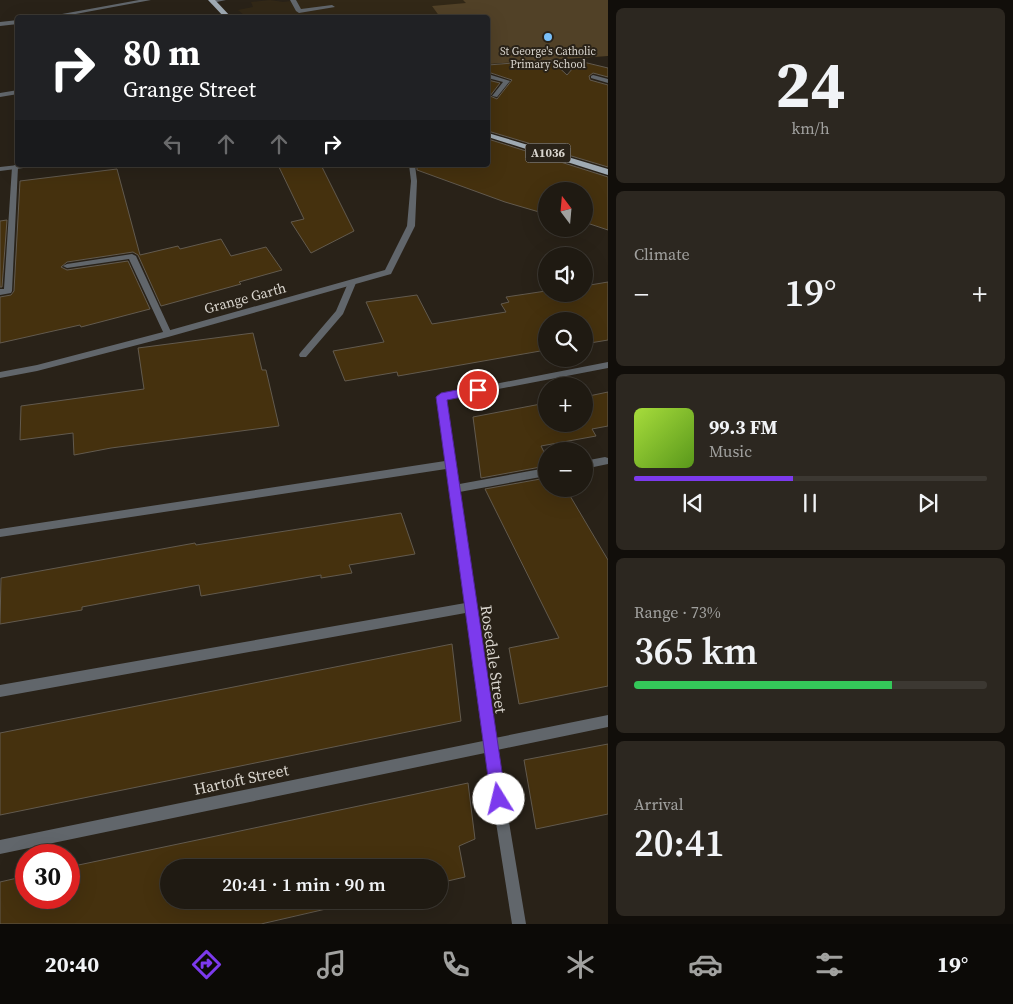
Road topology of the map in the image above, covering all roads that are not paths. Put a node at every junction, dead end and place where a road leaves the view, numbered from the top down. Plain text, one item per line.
1 (148, 0) edge
2 (211, 0) edge
3 (223, 0) edge
4 (293, 0) edge
5 (332, 7) dead end
6 (60, 15) edge
7 (226, 15) edge
8 (15, 22) edge
9 (0, 24) edge
10 (490, 77) edge
11 (593, 77) dead end
12 (608, 81) edge
13 (15, 92) edge
14 (0, 95) edge
15 (495, 96) dead end
16 (490, 136) edge
17 (15, 167) joint
18 (412, 167) edge
19 (0, 169) edge
20 (608, 172) edge
21 (68, 266) dead end
22 (352, 283) junction
23 (0, 292) edge
24 (168, 334) junction
25 (303, 355) dead end
26 (608, 365) edge
27 (0, 375) edge
28 (605, 461) dead end
29 (593, 463) edge
30 (451, 464) junction
31 (538, 473) edge
32 (454, 489) junction
33 (0, 533) edge
34 (471, 607) junction
35 (0, 691) edge
36 (608, 720) edge
37 (490, 746) junction
38 (0, 847) edge
39 (519, 924) edge

1 - 6 street
2 - 3 street
2 - 7 main road
4 - 5 street
8 - 9 street
10 - 15 street
11 - 12 street
13 - 14 street
16 - 20 main road, A1036
17 - 19 street
17 - 23 street
18 - 22 street, Grange Garth
21 - 24 street
22 - 24 street, Grange Garth
22 - 25 street
24 - 27 street, Grange Garth
26 - 30 street, Rosedale Street
28 - 29 street
30 - 32 street, Rosedale Street
30 - 33 street
31 - 32 street
32 - 34 street, Rosedale Street
34 - 35 street
34 - 37 street, Rosedale Street
36 - 37 street, Hartoft Street
37 - 38 street, Hartoft Street
37 - 39 street, Rosedale Street

